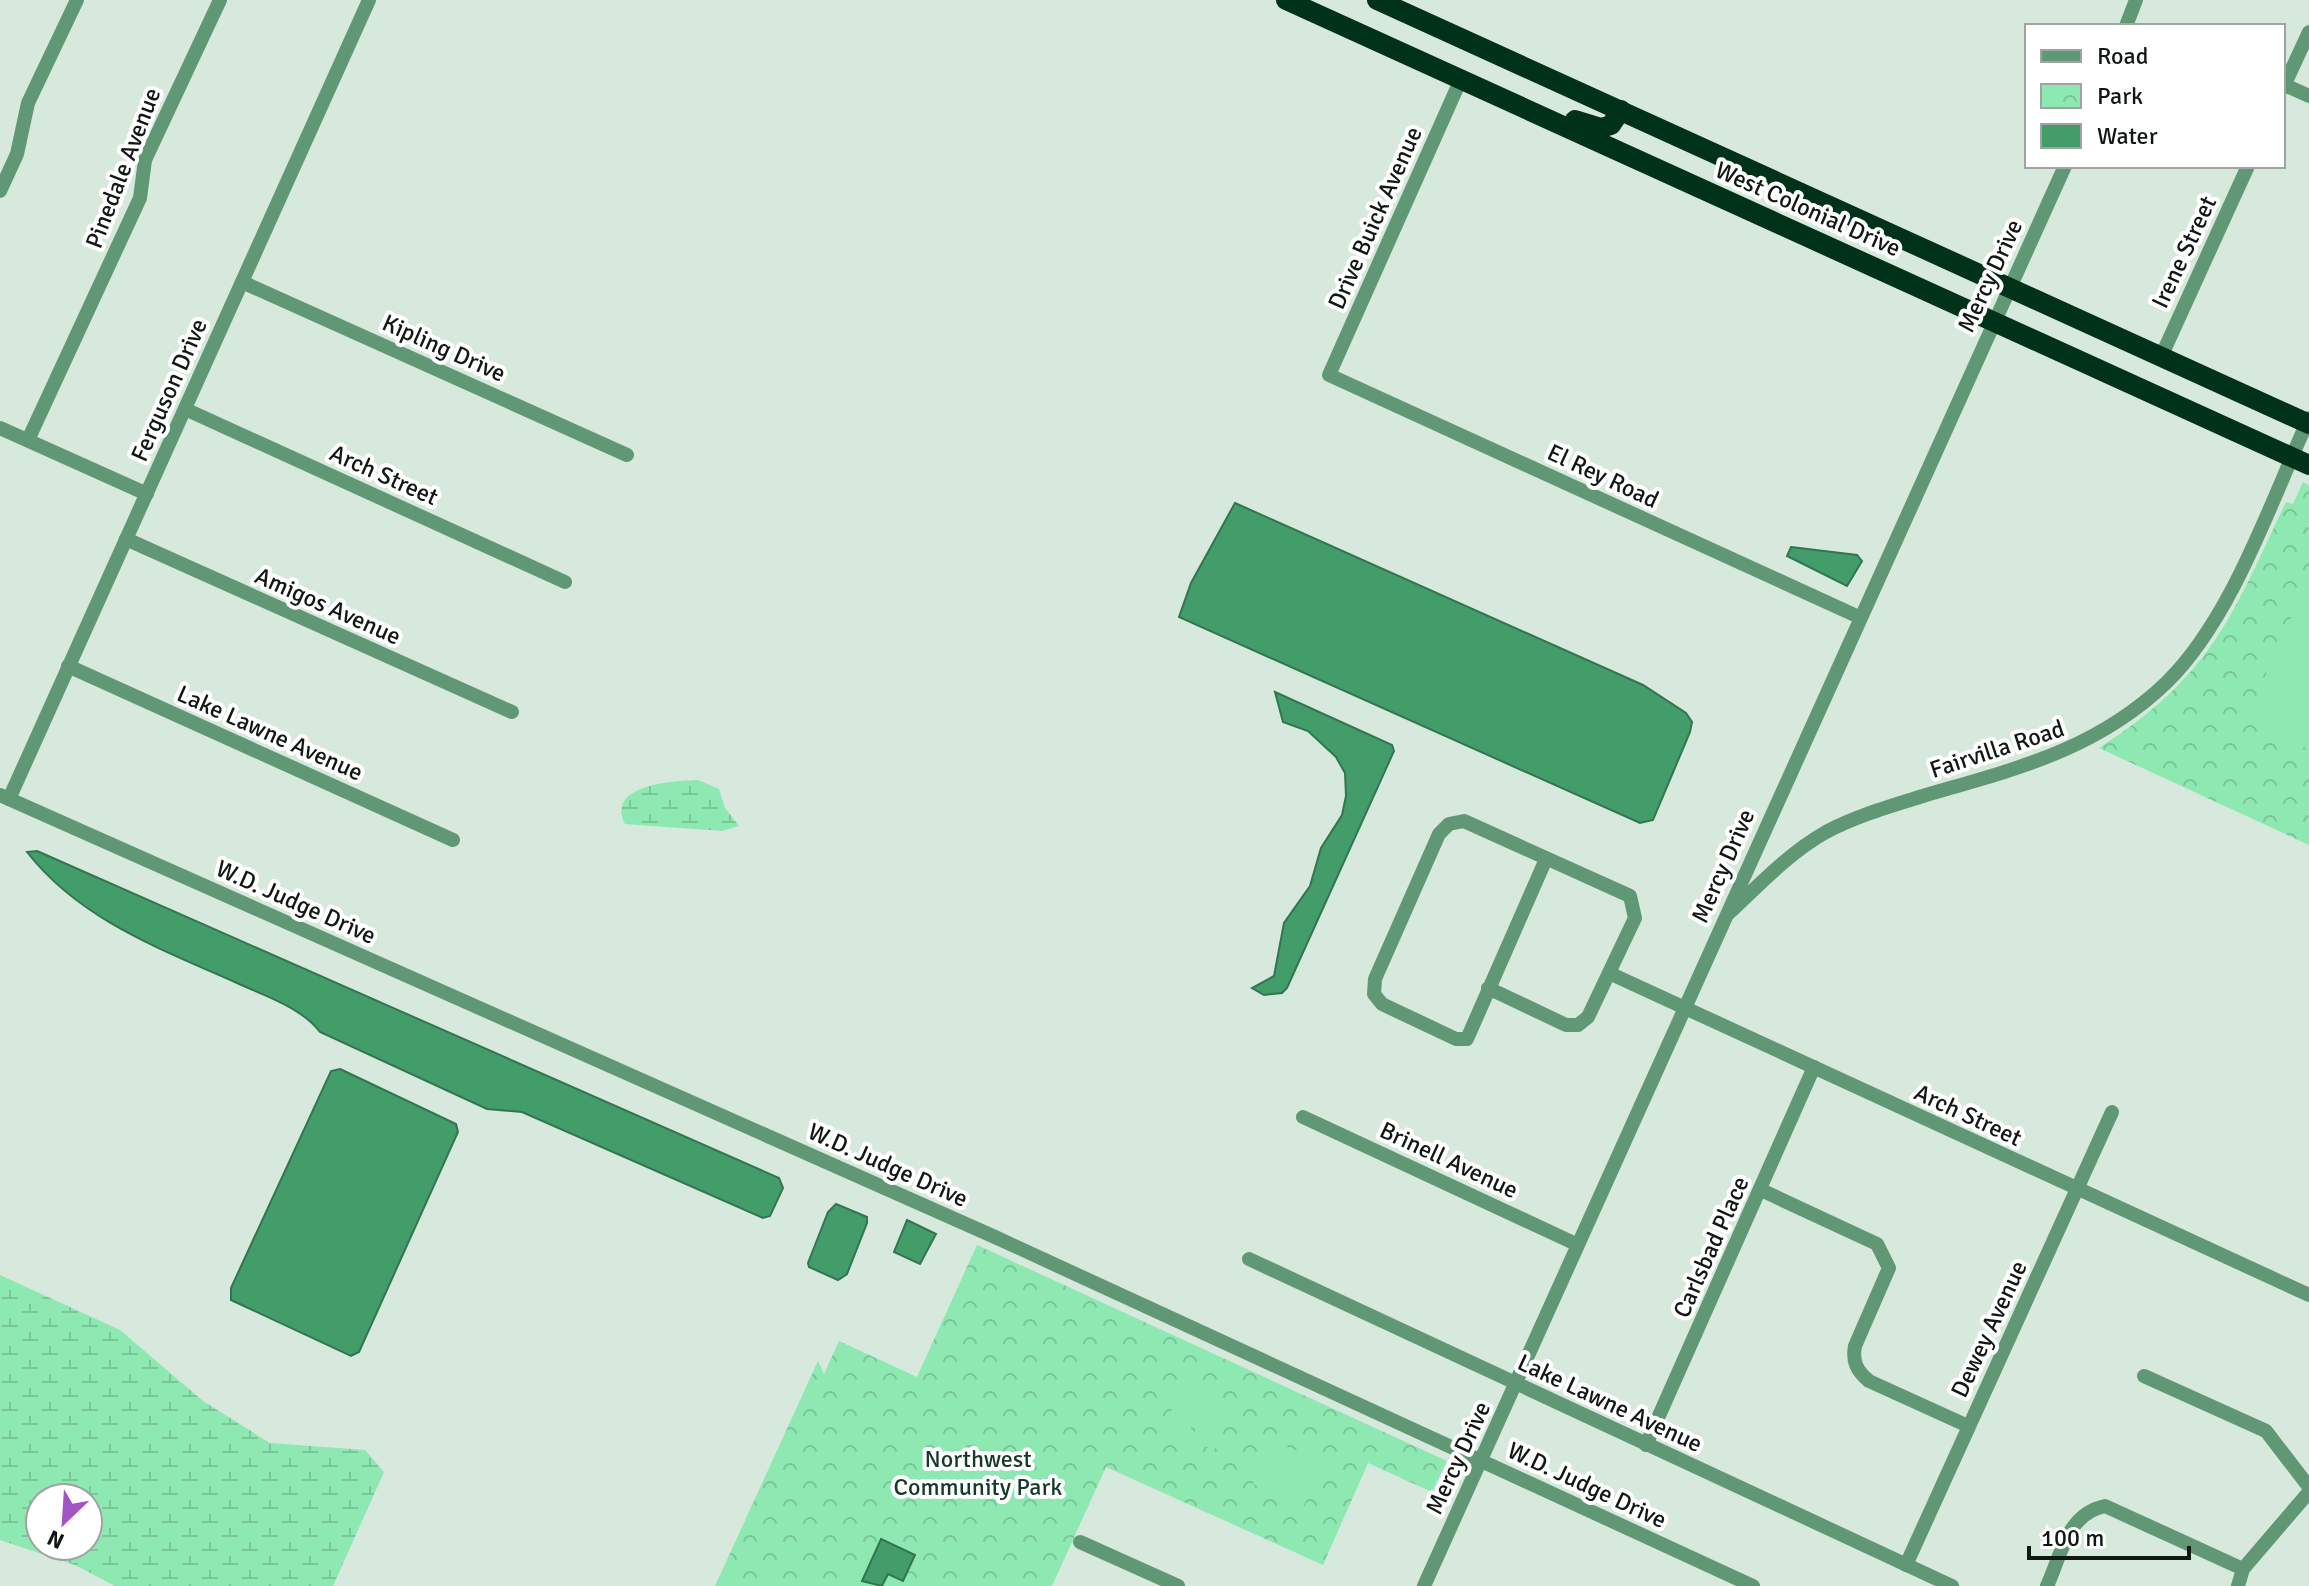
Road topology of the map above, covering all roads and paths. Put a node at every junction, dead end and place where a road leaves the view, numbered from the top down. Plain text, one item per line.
1 (77, 0) edge
2 (220, 0) edge
3 (369, 0) edge
4 (1286, 0) edge
5 (1377, 0) edge
6 (2136, 0) edge
7 (2127, 24) edge
8 (2309, 32) edge
9 (1461, 79) junction
10 (2285, 84) edge
11 (2285, 86) edge
12 (1490, 93) junction
13 (2309, 96) edge
14 (1621, 110) junction
15 (2064, 168) edge
16 (2247, 168) edge
17 (0, 191) edge
18 (242, 282) junction
19 (2009, 287) junction
20 (1993, 322) junction
21 (2161, 357) junction
22 (1329, 375) joint
23 (185, 409) junction
24 (2308, 421) edge
25 (0, 428) edge
26 (28, 440) junction
27 (627, 455) dead end
28 (2300, 461) edge
29 (147, 494) junction
30 (126, 539) junction
31 (565, 582) dead end
32 (1859, 617) junction
33 (68, 666) junction
34 (512, 712) dead end
35 (5, 797) edge
36 (453, 840) dead end
37 (1546, 859) junction
38 (1749, 861) junction
39 (1776, 866) junction
40 (1723, 919) junction
41 (1609, 973) junction
42 (1488, 988) junction
43 (1683, 1007) junction
44 (1814, 1067) junction
45 (2112, 1112) dead end
46 (1303, 1117) dead end
47 (1761, 1190) junction
48 (2077, 1190) junction
49 (1576, 1244) junction
50 (1249, 1259) dead end
51 (2309, 1295) edge
52 (2144, 1376) dead end
53 (1516, 1384) junction
54 (1968, 1426) junction
55 (1646, 1445) junction
56 (1481, 1460) junction
57 (2309, 1490) edge
58 (1080, 1542) dead end
59 (1906, 1565) junction
60 (2243, 1569) junction
61 (1178, 1586) edge
62 (1424, 1586) edge
63 (1753, 1586) edge
64 (1952, 1586) edge
65 (2047, 1586) edge
66 (2238, 1586) edge

1 - 17 street
2 - 26 street, Pinedale Avenue
3 - 18 street, Ferguson Drive
4 - 9 highway, West Colonial Drive
5 - 14 highway, West Colonial Drive
6 - 7 street
8 - 10 street
9 - 12 highway, West Colonial Drive
9 - 22 street, Drive Buick Avenue
11 - 13 street
12 - 14 highway
12 - 20 highway, West Colonial Drive
14 - 19 highway, West Colonial Drive
15 - 19 street, Mercy Drive
16 - 21 street, Irene Street
18 - 23 street, Ferguson Drive
18 - 27 street, Kipling Drive
19 - 20 street, Mercy Drive
19 - 21 highway, West Colonial Drive
20 - 28 highway, West Colonial Drive
20 - 32 street, Mercy Drive
21 - 24 highway, West Colonial Drive
22 - 32 street, El Rey Road
23 - 29 street, Ferguson Drive
23 - 31 street, Arch Street
24 - 28 street, Fairvilla Road
25 - 26 street
26 - 29 street
28 - 39 street, Fairvilla Road
29 - 30 street, Ferguson Drive
30 - 33 street, Ferguson Drive
30 - 34 street, Amigos Avenue
32 - 38 street, Mercy Drive
33 - 35 street, Ferguson Drive
33 - 36 street, Lake Lawne Avenue
35 - 56 street, W.D. Judge Drive
37 - 41 street
37 - 42 street
37 - 42 street
38 - 39 street
38 - 40 street, Mercy Drive
39 - 40 street, Fairvilla Road
40 - 43 street, Mercy Drive
41 - 42 street
41 - 43 street, Arch Street
43 - 44 street, Arch Street
43 - 49 street, Mercy Drive
44 - 47 street, Carlsbad Place
44 - 48 street, Arch Street
45 - 48 street, Dewey Avenue
46 - 49 street, Brinell Avenue
47 - 54 street
47 - 55 street, Carlsbad Place
48 - 51 street, Arch Street
48 - 54 street, Dewey Avenue
49 - 53 street, Mercy Drive
50 - 53 street, Lake Lawne Avenue
52 - 57 street
53 - 55 street, Lake Lawne Avenue
53 - 56 street, Mercy Drive
54 - 59 street, Dewey Avenue
55 - 59 street, Lake Lawne Avenue
56 - 62 street, Mercy Drive
56 - 63 street, W.D. Judge Drive
57 - 60 street
58 - 61 street
59 - 64 street, Lake Lawne Avenue
60 - 65 street
60 - 66 street

